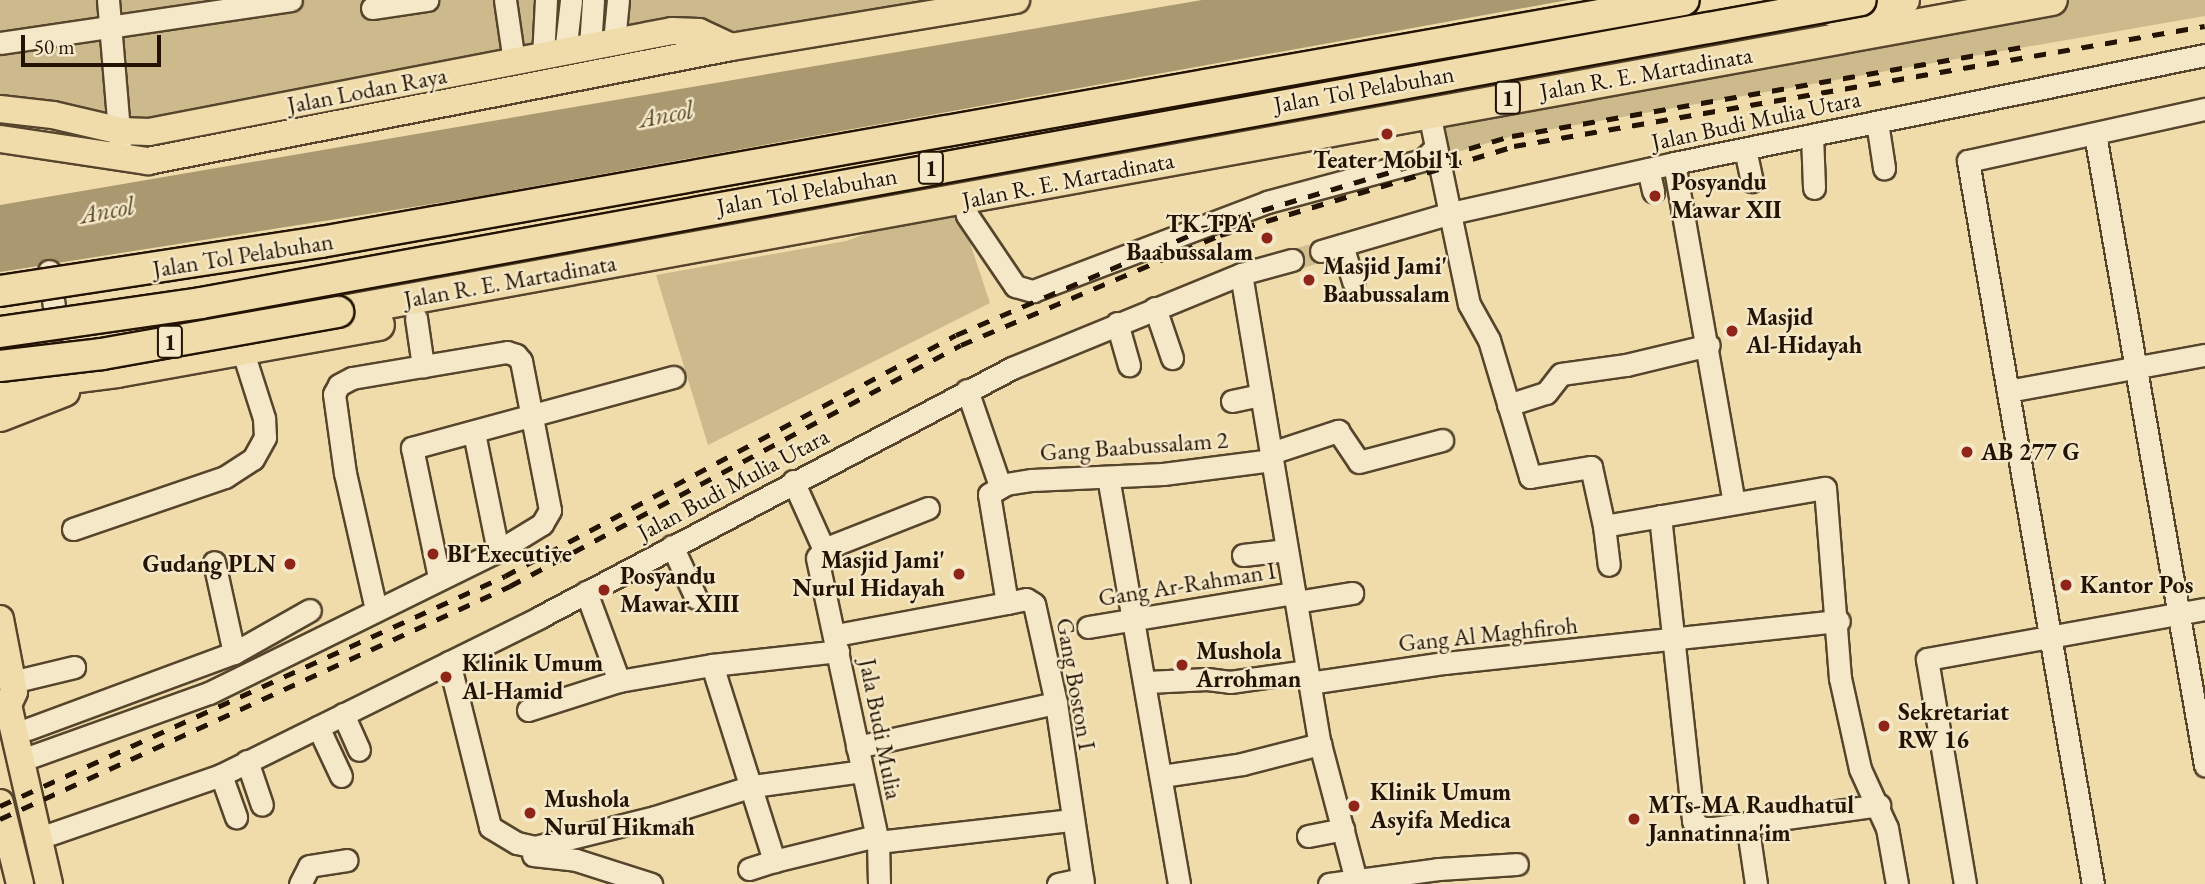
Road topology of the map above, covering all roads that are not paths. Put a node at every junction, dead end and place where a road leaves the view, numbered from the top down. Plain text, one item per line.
1 (108, 0) edge
2 (291, 0) edge
3 (427, 0) edge
4 (505, 0) edge
5 (546, 0) edge
6 (559, 0) edge
7 (571, 0) edge
8 (584, 0) edge
9 (593, 0) edge
10 (606, 0) edge
11 (618, 0) edge
12 (632, 0) edge
13 (1016, 0) edge
14 (1684, 0) edge
15 (1861, 0) edge
16 (1904, 0) edge
17 (2052, 0) edge
18 (372, 8) dead end
19 (110, 27) junction
20 (0, 43) edge
21 (731, 47) junction
22 (584, 48) junction
23 (2205, 55) edge
24 (514, 62) junction
25 (0, 109) edge
26 (2205, 109) edge
27 (1429, 113) junction
28 (1877, 122) junction
29 (121, 131) junction
30 (2095, 134) junction
31 (1812, 135) junction
32 (0, 139) edge
33 (1435, 148) junction
34 (1745, 149) junction
35 (119, 160) junction
36 (1674, 163) junction
37 (1884, 168) dead end
38 (1648, 169) junction
39 (1752, 181) dead end
40 (1814, 188) dead end
41 (1653, 191) dead end
42 (959, 200) junction
43 (1451, 214) junction
44 (1342, 245) junction
45 (1321, 251) tunnel mouth
46 (1292, 260) tunnel mouth
47 (49, 269) dead end
48 (1241, 274) junction
49 (1353, 282) dead end
50 (0, 290) edge
51 (1155, 308) junction
52 (177, 311) junction
53 (416, 318) junction
54 (1117, 323) junction
55 (57, 328) junction
56 (0, 334) edge
57 (1709, 345) junction
58 (242, 349) junction
59 (2205, 355) edge
60 (188, 358) junction
61 (1172, 358) dead end
62 (1129, 365) dead end
63 (0, 366) edge
64 (423, 366) junction
65 (2136, 368) junction
66 (117, 372) junction
67 (674, 377) dead end
68 (0, 387) edge
69 (967, 390) junction
70 (2008, 391) junction
71 (1261, 395) junction
72 (1232, 401) dead end
73 (1508, 405) junction
74 (0, 416) edge
75 (533, 417) junction
76 (474, 433) junction
77 (1442, 440) dead end
78 (1271, 456) junction
79 (1108, 477) junction
80 (793, 481) junction
81 (1000, 486) junction
82 (1734, 503) junction
83 (928, 508) dead end
84 (1660, 516) junction
85 (1604, 526) junction
86 (73, 530) dead end
87 (821, 543) dead end
88 (1286, 544) junction
89 (672, 546) junction
90 (1247, 548) dead end
91 (498, 551) junction
92 (214, 562) dead end
93 (1609, 565) dead end
94 (439, 577) junction
95 (586, 592) junction
96 (1352, 593) dead end
97 (1295, 597) junction
98 (696, 598) dead end
99 (1007, 603) junction
100 (376, 608) junction
101 (2205, 609) edge
102 (310, 610) dead end
103 (2179, 614) junction
104 (0, 619) edge
105 (1136, 621) junction
106 (1839, 621) junction
107 (1088, 627) dead end
108 (2050, 637) junction
109 (1672, 640) junction
110 (837, 643) junction
111 (233, 653) junction
112 (449, 662) junction
113 (712, 664) junction
114 (74, 667) dead end
115 (1308, 677) junction
116 (618, 681) junction
117 (1148, 682) junction
118 (13, 687) junction
119 (1056, 703) junction
120 (528, 710) dead end
121 (343, 714) junction
122 (318, 727) junction
123 (28, 729) junction
124 (0, 738) edge
125 (1320, 744) junction
126 (857, 747) junction
127 (359, 750) dead end
128 (33, 756) junction
129 (247, 761) junction
130 (2205, 765) edge
131 (862, 771) junction
132 (221, 775) junction
133 (341, 776) dead end
134 (1161, 776) junction
135 (752, 787) junction
136 (0, 803) edge
137 (262, 805) dead end
138 (1879, 806) junction
139 (236, 817) dead end
140 (1070, 820) junction
141 (1747, 823) junction
142 (1343, 829) junction
143 (51, 834) junction
144 (1308, 836) dead end
145 (877, 839) junction
146 (525, 849) junction
147 (346, 860) dead end
148 (774, 861) junction
149 (1517, 864) dead end
150 (749, 869) dead end
151 (1082, 881) edge
152 (1357, 882) edge
153 (20, 884) edge
154 (32, 884) edge
155 (49, 884) edge
156 (65, 884) edge
157 (300, 884) edge
158 (651, 884) edge
159 (879, 884) edge
160 (1058, 884) edge
161 (1180, 884) edge
162 (1329, 884) edge
163 (1756, 884) edge
164 (1897, 884) edge
165 (1965, 884) edge
166 (2093, 884) edge

1 - 19 street
2 - 19 street
3 - 18 street
4 - 24 street
5 - 22 street
6 - 22 street
7 - 22 street
8 - 22 street
9 - 22 street
10 - 22 street
11 - 22 street
12 - 22 street
13 - 21 main road, Jalan Lodan Raya
14 - 50 highway, Jalan Tol Pelabuhan / 1, bridge
15 - 56 highway, Jalan Tol Pelabuhan / 1, bridge
16 - 52 highway, Jalan R. E. Martadinata / 1
17 - 27 highway, Jalan R. E. Martadinata / 1
19 - 20 street
19 - 29 street
21 - 22 main road, Jalan Lodan Raya
21 - 35 main road, Jalan Lodan Raya
22 - 24 main road, Jalan Lodan Raya
23 - 28 street, Jalan Budi Mulia Utara
24 - 29 main road, Jalan Lodan Raya
25 - 29 main road, Jalan Lodan Raya
26 - 30 street
27 - 33 street
27 - 42 highway, Jalan R. E. Martadinata / 1
28 - 31 street, Jalan Budi Mulia Utara
28 - 37 street
29 - 35 street
30 - 65 street
30 - 70 street
31 - 34 street, Jalan Budi Mulia Utara
31 - 40 street
32 - 35 main road, Jalan Lodan Raya
33 - 42 street
33 - 43 street
34 - 36 street, Jalan Budi Mulia Utara
34 - 39 street
36 - 38 street, Jalan Budi Mulia Utara
36 - 57 street
38 - 41 street
38 - 43 street, Jalan Budi Mulia Utara
42 - 53 highway
42 - 63 highway, Jalan R. E. Martadinata / 1, bridge
43 - 44 street, Jalan Budi Mulia Utara
43 - 73 street
44 - 45 street, Jalan Budi Mulia Utara
44 - 49 street
46 - 48 street, Jalan Budi Mulia Utara
47 - 55 street
48 - 51 street, Jalan Budi Mulia Utara
48 - 71 street
51 - 54 street, Jalan Budi Mulia Utara
51 - 61 street
52 - 55 highway, Jalan R. E. Martadinata / 1
52 - 60 highway
53 - 58 highway
53 - 64 street
54 - 62 street
54 - 69 street, Jalan Budi Mulia Utara
55 - 56 highway, Jalan R. E. Martadinata / 1
57 - 73 street
57 - 82 street
58 - 60 highway
58 - 86 street
59 - 65 street
60 - 66 highway
64 - 75 street
64 - 100 street
65 - 70 street
65 - 103 street
66 - 68 highway
66 - 74 highway
67 - 75 street
69 - 80 street, Jalan Budi Mulia Utara
69 - 81 street
70 - 108 street
71 - 72 street
71 - 78 street
73 - 85 street
75 - 76 street
75 - 91 street
76 - 91 street
76 - 94 street
77 - 78 street, Gang Baabussalam 2
78 - 79 street, Gang Baabussalam 2
78 - 88 street
79 - 81 street, Gang Baabussalam 2
79 - 105 street
80 - 87 street
80 - 89 street, Jalan Budi Mulia Utara
81 - 99 street
82 - 84 street
82 - 106 street
83 - 110 street, Jala Budi Mulia
84 - 85 street
84 - 109 street
85 - 93 street
88 - 90 street
88 - 97 street
89 - 95 street, Jalan Budi Mulia Utara
89 - 98 street
91 - 94 street
92 - 111 street
94 - 100 street
95 - 112 street, Jalan Budi Mulia Utara
95 - 116 street
96 - 97 street, Gang Ar-Rahman I
97 - 105 street, Gang Ar-Rahman I
97 - 115 street
99 - 110 street
99 - 119 street, Gang Boston I
100 - 128 street
101 - 103 street
102 - 111 street
103 - 108 street
103 - 130 street
104 - 118 main road
105 - 107 street, Gang Ar-Rahman I
105 - 117 street
106 - 109 street, Gang Al Maghfiroh
106 - 138 street
108 - 165 street
108 - 166 street
109 - 115 street, Gang Al Maghfiroh
109 - 141 street
110 - 113 street
110 - 126 street, Jala Budi Mulia
111 - 123 street
112 - 121 street, Jalan Budi Mulia Utara
112 - 146 street
113 - 116 street
113 - 135 street
114 - 118 street
115 - 117 street, Gang Al Maghfiroh
115 - 125 street
116 - 120 street
117 - 134 street
118 - 123 main road
118 - 155 main road
119 - 126 street
119 - 140 street, Gang Boston I
121 - 122 street, Jalan Budi Mulia Utara
121 - 127 street
122 - 129 street, Jalan Budi Mulia Utara
122 - 133 street
123 - 128 main road
124 - 154 main road
125 - 134 street
125 - 142 street
126 - 131 street, Jala Budi Mulia
128 - 143 main road
129 - 132 street, Jalan Budi Mulia Utara
129 - 137 street
131 - 135 street
131 - 145 street, Jala Budi Mulia
132 - 139 street
132 - 143 street, Jalan Budi Mulia Utara
134 - 161 street
135 - 146 street
135 - 148 street
136 - 153 main road
138 - 141 street
138 - 164 street
140 - 145 street
140 - 151 street, Gang Boston I
141 - 163 street
142 - 144 street
142 - 152 street
143 - 156 main road
145 - 148 street
145 - 159 street, Jala Budi Mulia
146 - 158 street
147 - 157 street
148 - 150 street
149 - 152 street
151 - 160 street
152 - 162 street

